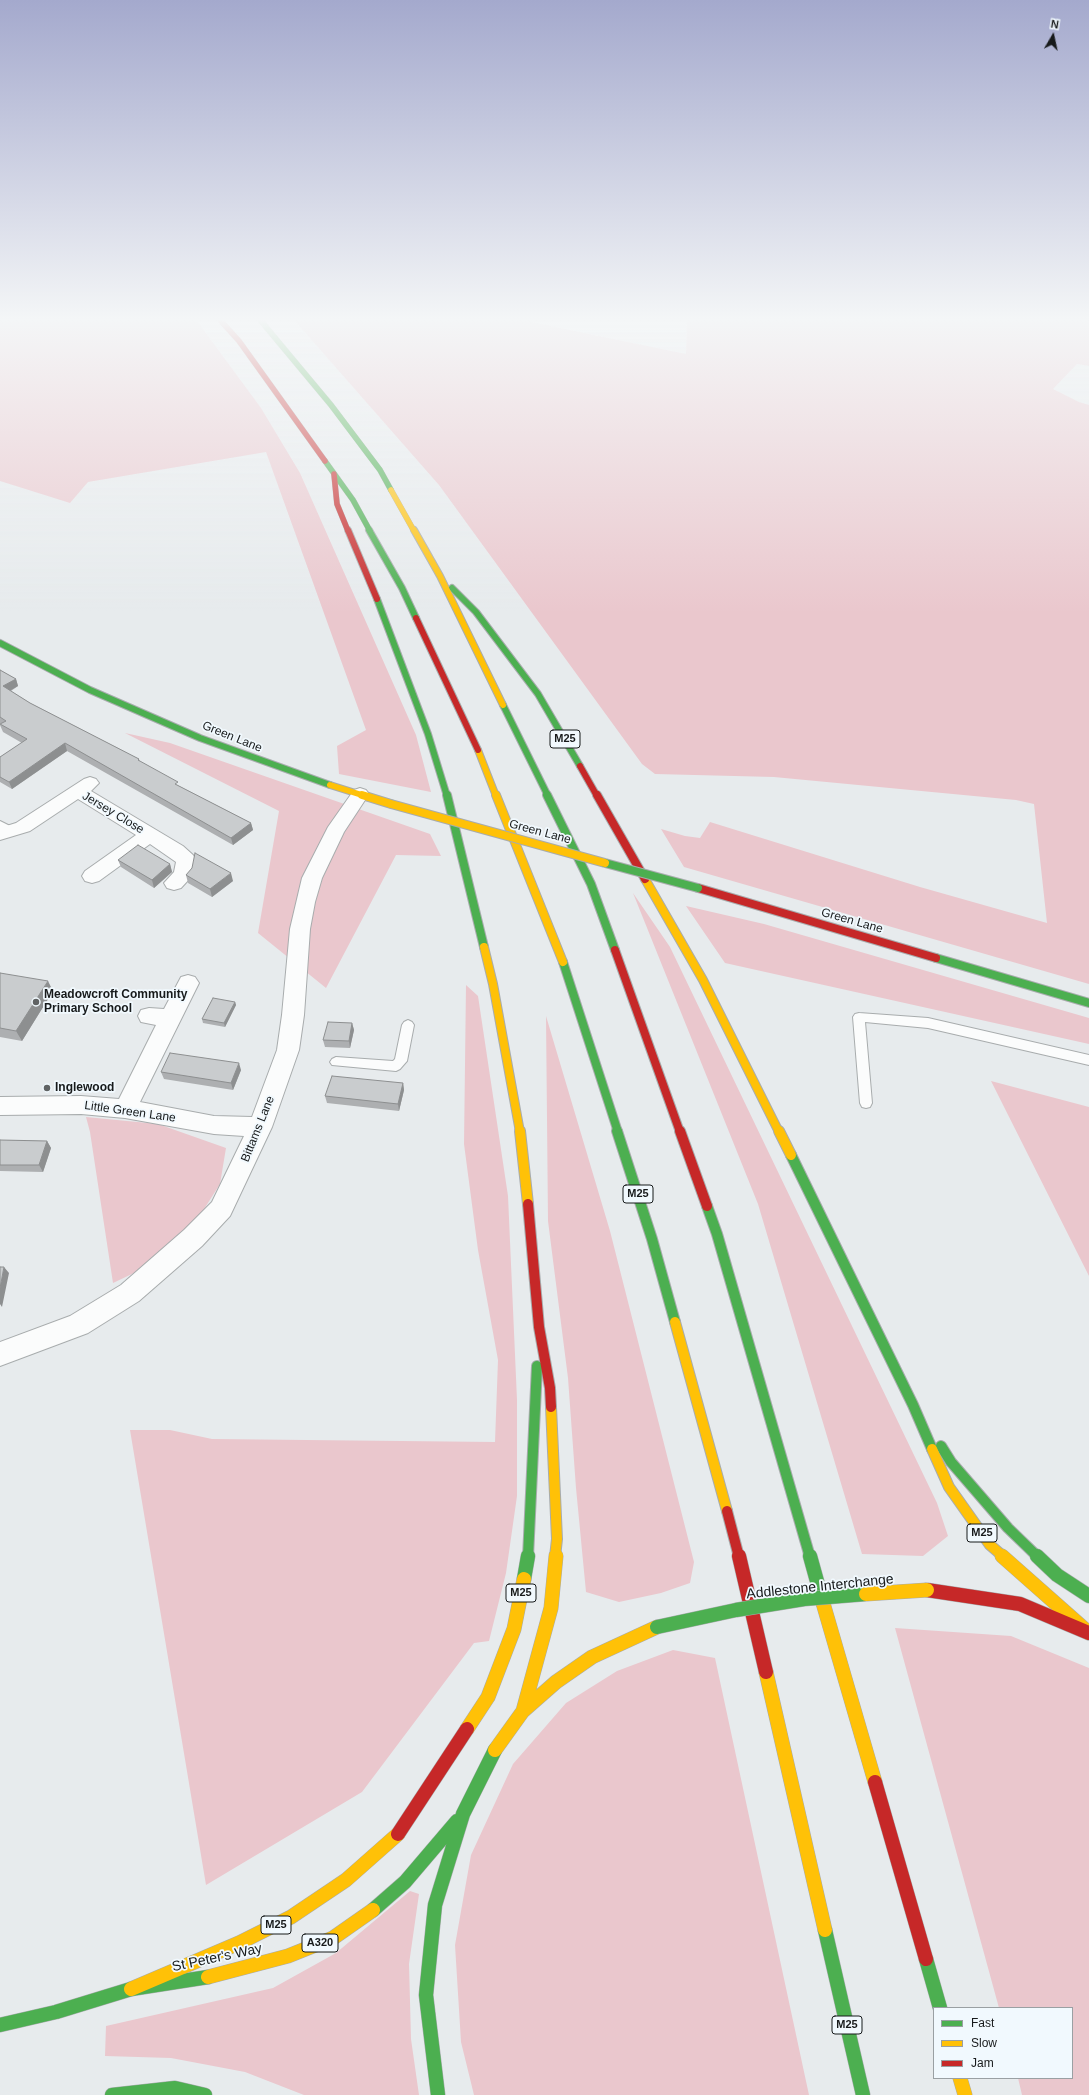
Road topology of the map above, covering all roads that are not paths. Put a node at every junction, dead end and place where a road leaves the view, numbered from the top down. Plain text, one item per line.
1 (295, 419) edge
2 (341, 419) edge
3 (334, 473) junction
4 (440, 576) junction
5 (0, 643) edge
6 (360, 794) junction
7 (4, 830) edge
8 (149, 835) junction
9 (92, 876) dead end
10 (174, 883) dead end
11 (188, 983) dead end
12 (1089, 1003) edge
13 (149, 1016) dead end
14 (171, 1018) junction
15 (408, 1025) dead end
16 (1089, 1060) edge
17 (336, 1062) dead end
18 (866, 1103) dead end
19 (0, 1106) edge
20 (125, 1110) junction
21 (260, 1127) junction
22 (539, 1327) junction
23 (0, 1354) edge
24 (913, 1405) junction
25 (1089, 1596) edge
26 (1089, 1633) edge
27 (523, 1711) junction
28 (463, 1814) junction
29 (131, 1989) junction
30 (940, 2007) edge
31 (0, 2025) edge
32 (960, 2079) edge
33 (112, 2095) edge
34 (205, 2095) edge
35 (438, 2095) edge
36 (863, 2095) edge
37 (965, 2095) edge

1 - 3 main road, M25
2 - 4 main road, M25
3 - 22 main road, M25
3 - 36 main road, M25
4 - 24 main road, M25
4 - 30 main road, M25
5 - 6 main road, Green Lane
6 - 12 main road, Green Lane, bridge
6 - 21 street, Bittams Lane
7 - 8 street, Jersey Close
8 - 9 street, Jersey Close
8 - 10 street, Jersey Close
11 - 14 street
13 - 14 street
14 - 20 street
15 - 17 lane
16 - 18 lane
19 - 20 street, Little Green Lane
20 - 21 street, Little Green Lane
21 - 23 street, Bittams Lane
22 - 27 main road, M25
22 - 29 main road, M25
24 - 25 main road, M25
24 - 26 main road, M25
26 - 27 main road, Addlestone Interchange, bridge
27 - 28 main road, Addlestone Interchange
28 - 29 main road, St Peter's Way / A320
28 - 35 main road, Addlestone Interchange
29 - 31 main road, St Peter's Way / A320
32 - 37 main road
33 - 34 main road

